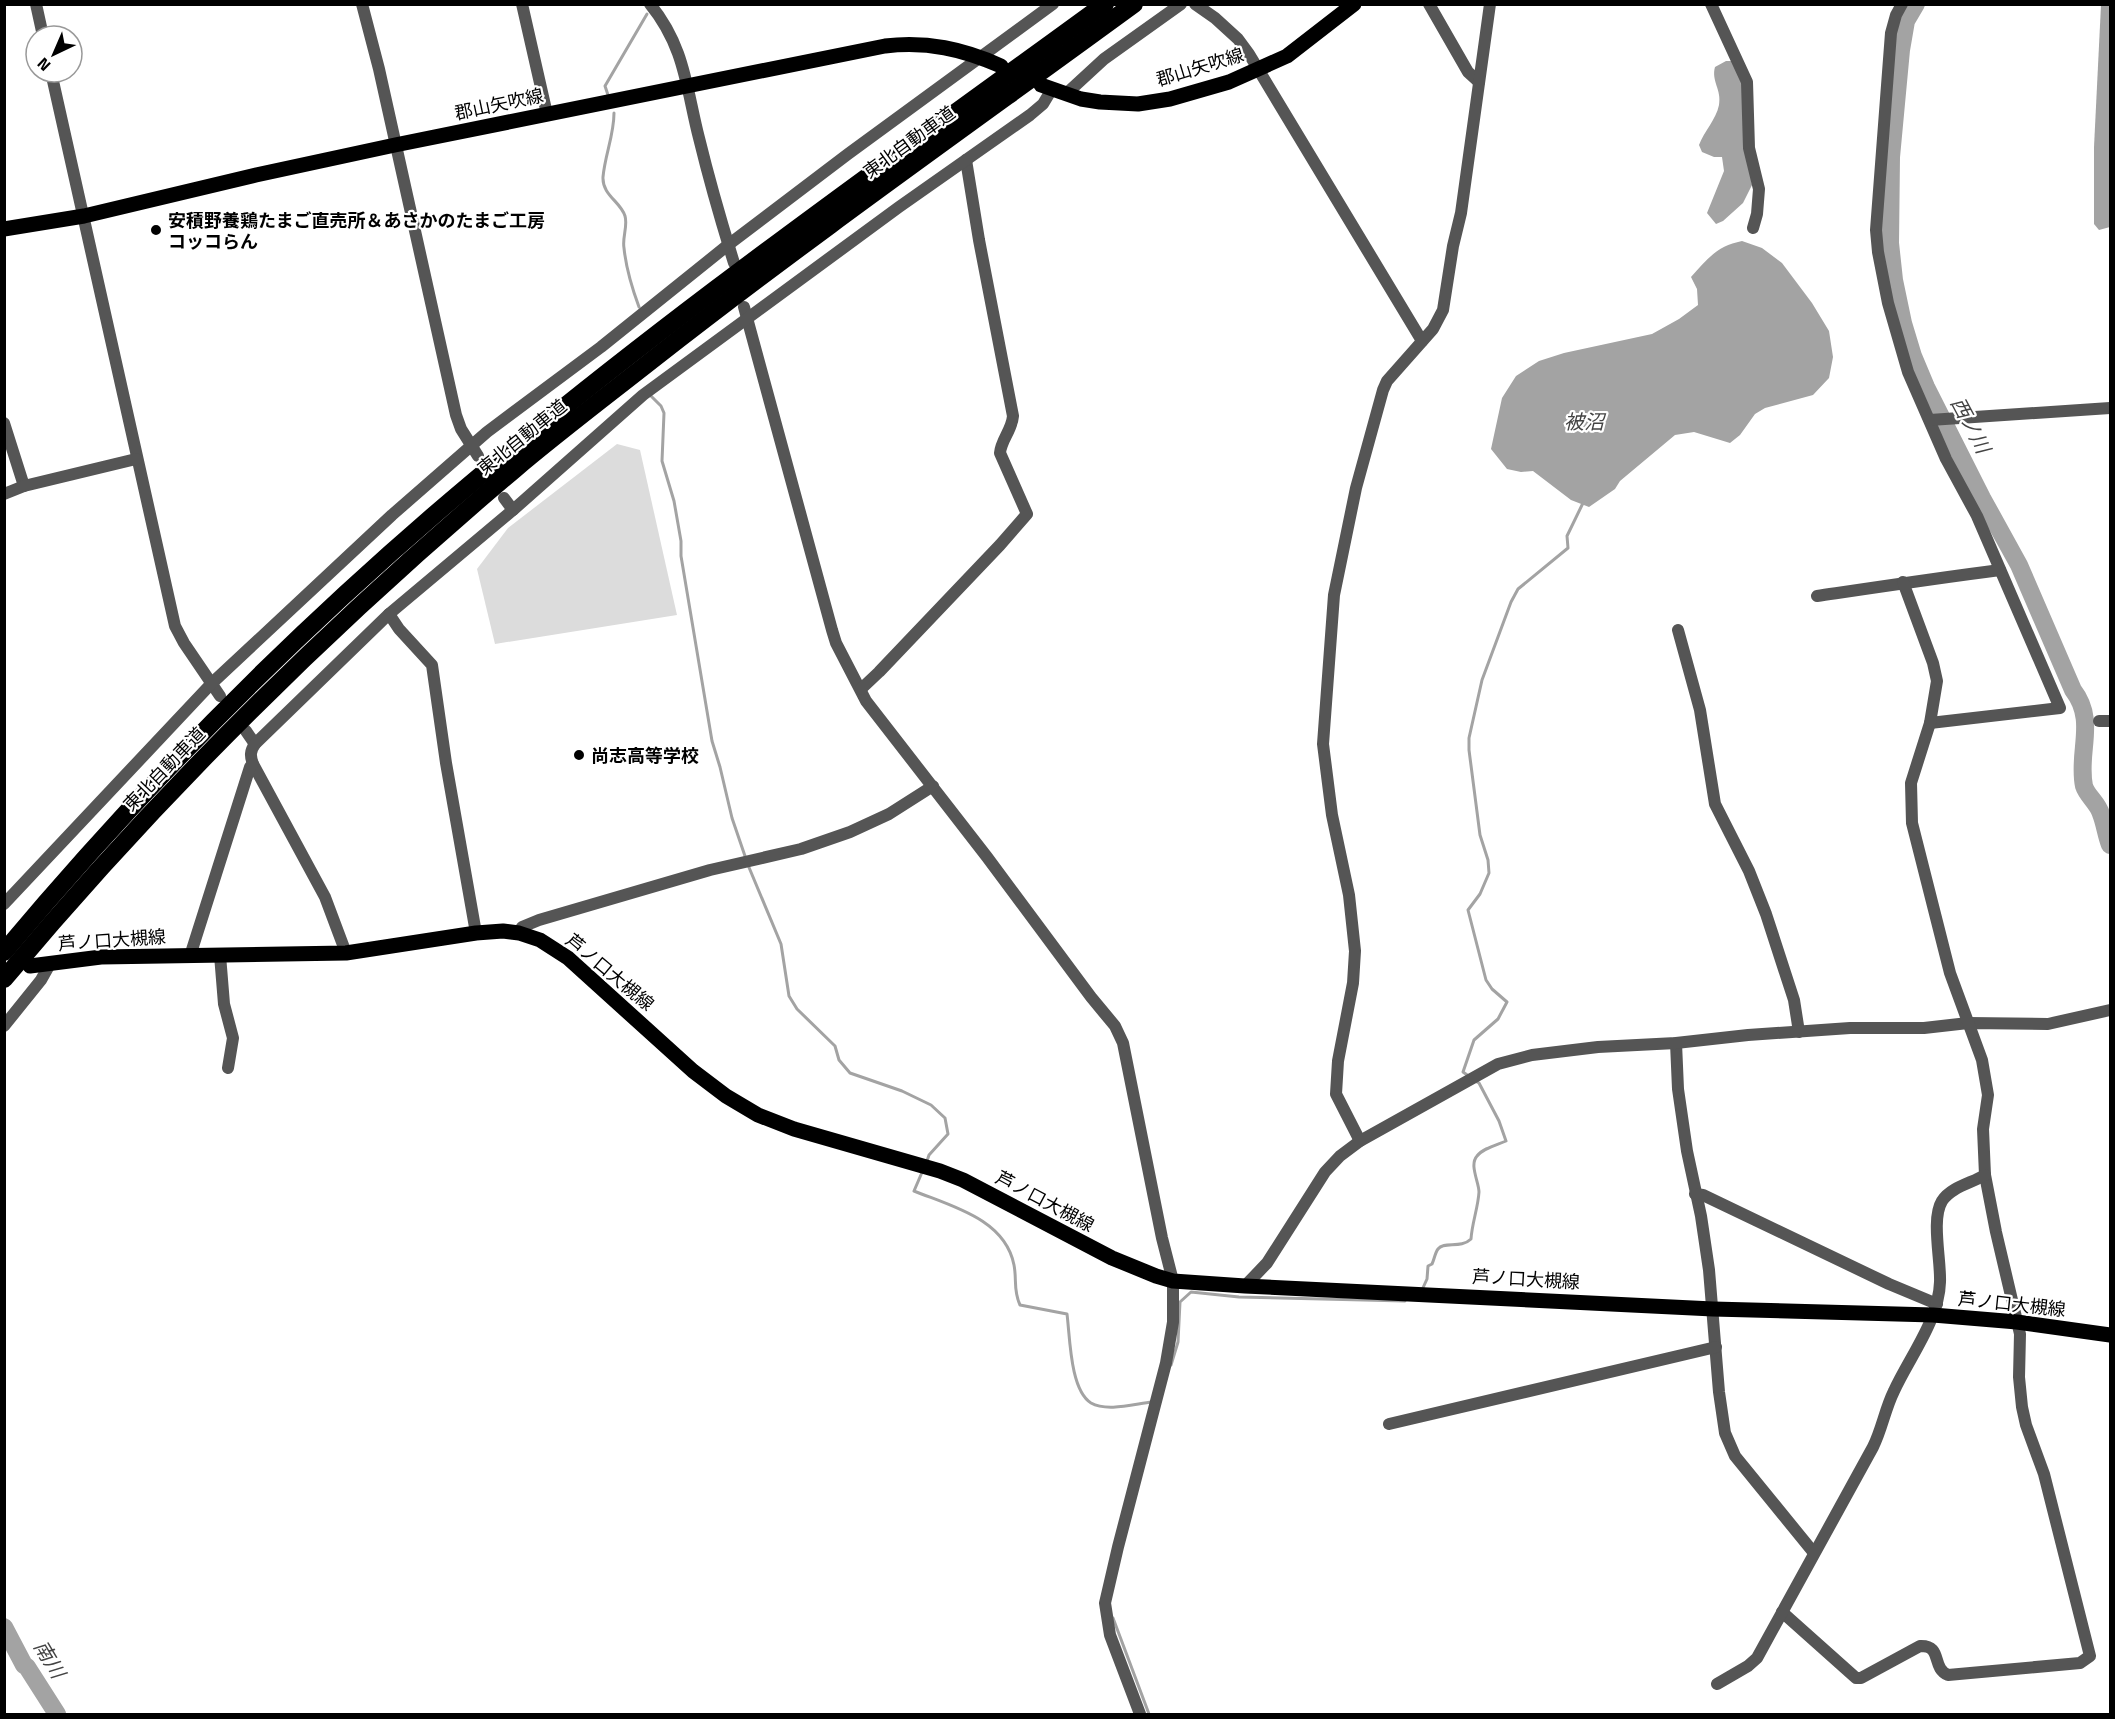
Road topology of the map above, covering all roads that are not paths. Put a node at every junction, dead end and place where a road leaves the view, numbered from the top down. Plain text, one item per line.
1 (36, 4) edge
2 (362, 4) edge
3 (522, 4) edge
4 (1053, 4) edge
5 (1105, 4) edge
6 (1134, 4) edge
7 (1181, 4) edge
8 (1195, 4) edge
9 (1354, 4) edge
10 (1429, 4) edge
11 (1490, 4) edge
12 (1711, 4) edge
13 (1902, 4) edge
14 (656, 7) edge
15 (40, 24) edge
16 (981, 57) junction
17 (1001, 66) dead end
18 (1257, 69) junction
19 (1479, 82) junction
20 (54, 84) edge
21 (688, 86) junction
22 (1053, 89) junction
23 (547, 114) junction
24 (395, 145) junction
25 (966, 160) junction
26 (84, 216) junction
27 (1753, 228) dead end
28 (4, 229) edge
29 (728, 245) junction
30 (734, 263) dead end
31 (746, 313) junction
32 (1422, 341) junction
33 (2110, 408) edge
34 (1930, 420) junction
35 (4, 423) edge
36 (475, 451) junction
37 (136, 459) junction
38 (24, 486) junction
39 (4, 494) edge
40 (504, 498) dead end
41 (513, 510) junction
42 (2000, 570) junction
43 (1904, 582) junction
44 (1817, 596) dead end
45 (389, 614) junction
46 (1678, 630) dead end
47 (211, 684) junction
48 (861, 688) junction
49 (220, 696) dead end
50 (1929, 723) junction
51 (246, 731) dead end
52 (255, 744) junction
53 (253, 764) junction
54 (933, 786) junction
55 (4, 904) edge
56 (476, 933) junction
57 (519, 933) junction
58 (4, 952) edge
59 (346, 953) junction
60 (220, 955) junction
61 (190, 956) junction
62 (50, 964) junction
63 (30, 966) dead end
64 (4, 979) edge
65 (2110, 1010) edge
66 (1968, 1023) junction
67 (4, 1026) edge
68 (1799, 1032) junction
69 (1676, 1043) junction
70 (228, 1068) dead end
71 (1360, 1141) junction
72 (1985, 1175) junction
73 (1695, 1194) junction
74 (1173, 1281) junction
75 (1245, 1286) junction
76 (1713, 1309) junction
77 (1935, 1309) junction
78 (2017, 1322) junction
79 (2110, 1335) edge
80 (1716, 1347) junction
81 (1389, 1424) dead end
82 (1814, 1553) junction
83 (1782, 1612) junction
84 (1717, 1684) dead end
85 (1140, 1714) edge

1 - 15 street
2 - 24 street
3 - 23 street
4 - 16 street
5 - 58 highway, 東北自動車道
6 - 64 highway, 東北自動車道
7 - 22 street
8 - 18 street
9 - 18 main road, 郡山矢吹線
10 - 19 street
11 - 19 street
12 - 27 street
13 - 34 street
14 - 21 street
16 - 17 main road, 郡山矢吹線
16 - 21 main road, 郡山矢吹線
16 - 29 street
18 - 22 main road, 郡山矢吹線
18 - 32 street
19 - 32 street
20 - 26 street
21 - 23 main road, 郡山矢吹線
21 - 29 street
22 - 25 street
23 - 24 main road, 郡山矢吹線
24 - 26 main road, 郡山矢吹線
24 - 36 street
25 - 31 street
25 - 48 street
26 - 28 main road, 郡山矢吹線
26 - 37 street
29 - 30 street
29 - 36 street
31 - 41 street
31 - 48 street
32 - 71 street
33 - 34 street
34 - 42 street
35 - 38 street
36 - 47 street
37 - 38 street
37 - 47 street
38 - 39 street
40 - 41 street
41 - 45 street
42 - 43 street
42 - 50 street
43 - 44 street
43 - 50 street
45 - 52 street
45 - 56 street
46 - 68 street
47 - 49 street
47 - 55 street
48 - 54 street
50 - 66 street
51 - 52 street
52 - 53 street
53 - 59 street
53 - 61 street
54 - 57 street
54 - 74 street
56 - 57 main road, 芦ノ口大槻線
56 - 59 main road, 芦ノ口大槻線
57 - 74 main road, 芦ノ口大槻線
59 - 60 main road, 芦ノ口大槻線
60 - 61 main road, 芦ノ口大槻線
60 - 70 street
61 - 62 main road, 芦ノ口大槻線
62 - 63 main road, 芦ノ口大槻線
62 - 67 street
65 - 66 street
66 - 68 street
66 - 72 street
68 - 69 street
69 - 71 street
69 - 73 street
71 - 75 street
72 - 77 street
72 - 78 street
73 - 76 street
73 - 77 street
74 - 75 main road, 芦ノ口大槻線
74 - 85 street
75 - 76 main road, 芦ノ口大槻線
76 - 77 main road, 芦ノ口大槻線
76 - 80 street
77 - 78 main road, 芦ノ口大槻線
77 - 82 street
78 - 79 main road, 芦ノ口大槻線
78 - 83 street
80 - 81 street
80 - 82 street
82 - 83 street
83 - 84 street

